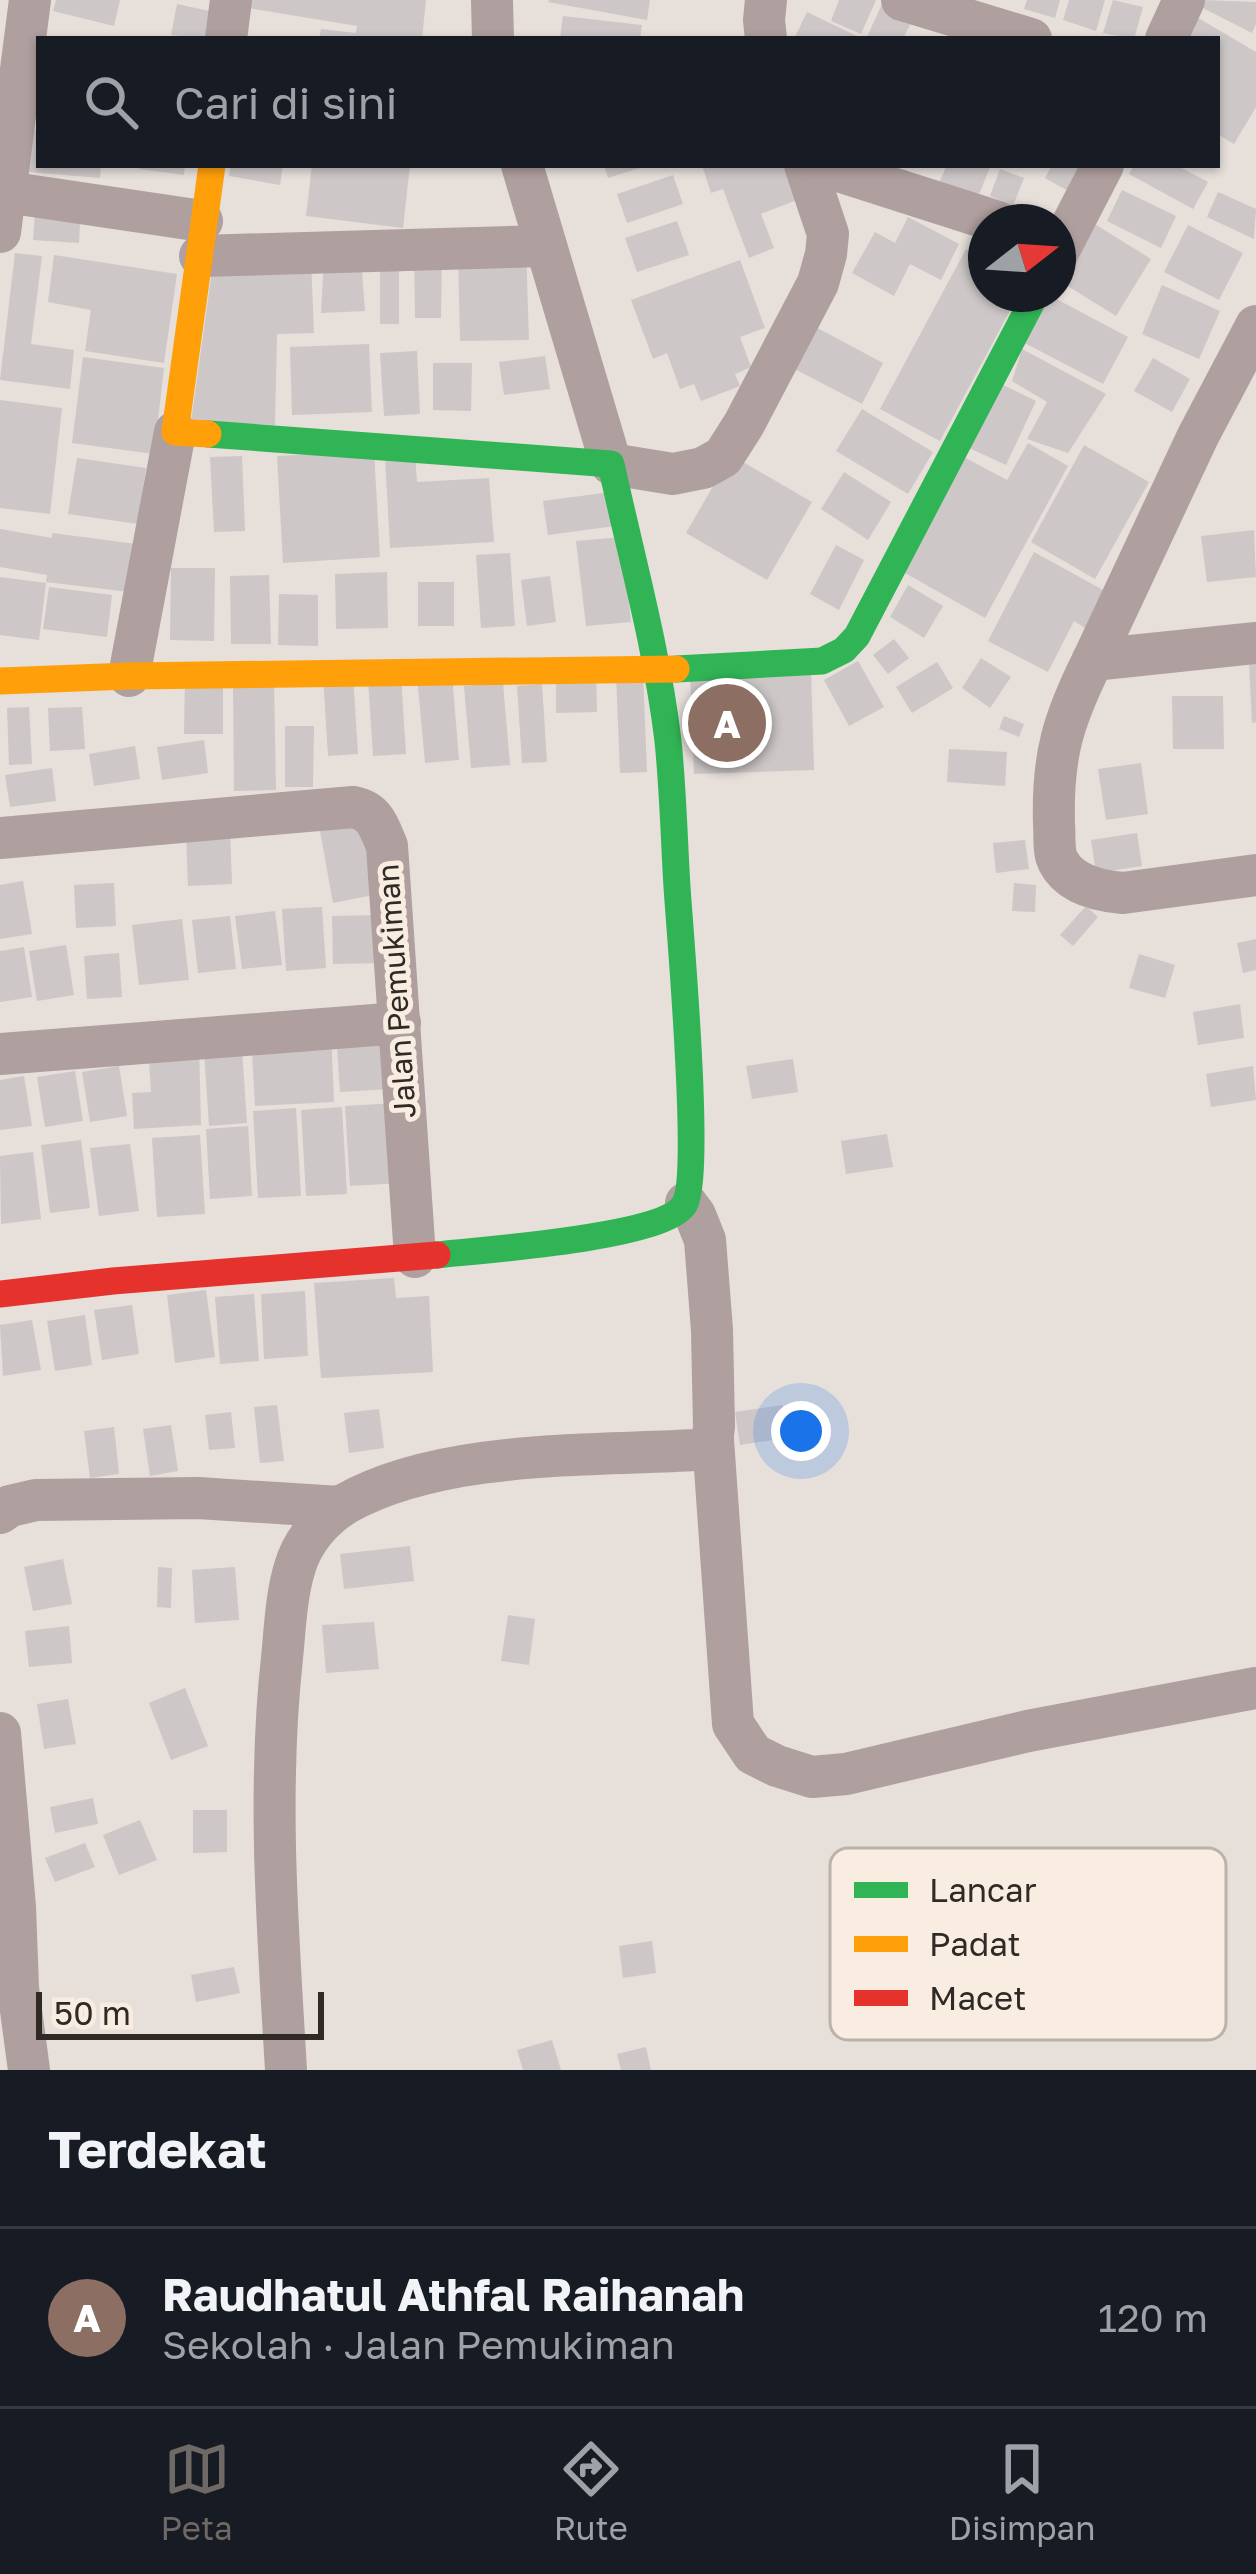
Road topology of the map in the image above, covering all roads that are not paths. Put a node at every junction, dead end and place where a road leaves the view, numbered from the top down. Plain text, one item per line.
1 (30, 0) edge
2 (231, 0) edge
3 (492, 0) edge
4 (766, 0) edge
5 (902, 0) edge
6 (1184, 0) edge
7 (226, 36) edge
8 (493, 36) edge
9 (766, 36) edge
10 (1021, 36) edge
11 (1167, 36) edge
12 (212, 168) edge
13 (523, 168) edge
14 (806, 168) edge
15 (829, 168) edge
16 (1101, 168) edge
17 (3, 212) edge
18 (968, 212) edge
19 (1076, 215) edge
20 (201, 239) junction
21 (546, 246) junction
22 (1027, 312) edge
23 (1256, 326) edge
24 (175, 433) junction
25 (611, 464) junction
26 (1256, 644) edge
27 (1093, 660) junction
28 (656, 668) junction
29 (129, 676) junction
30 (0, 681) edge
31 (0, 838) edge
32 (1256, 875) edge
33 (400, 1023) junction
34 (0, 1054) edge
35 (686, 1203) junction
36 (415, 1257) junction
37 (0, 1294) edge
38 (713, 1440) junction
39 (340, 1507) junction
40 (0, 1513) edge
41 (1256, 1688) edge
42 (0, 1733) edge
43 (29, 2070) edge
44 (286, 2070) edge

1 - 17 street
2 - 7 street
3 - 8 street
4 - 9 street
5 - 10 street
6 - 11 street
12 - 20 street
13 - 21 street
14 - 25 street
15 - 18 street
16 - 19 street
17 - 20 street
20 - 21 street
20 - 24 street
21 - 25 street
22 - 28 street
23 - 27 street
24 - 25 street
24 - 29 street
25 - 28 street
26 - 27 street
27 - 32 street
28 - 29 street
28 - 35 street
29 - 30 street
31 - 33 street, Jalan Pemukiman
33 - 34 street
33 - 36 street, Jalan Pemukiman
35 - 36 street
35 - 38 street
36 - 37 street
38 - 39 street
38 - 41 street
39 - 40 street
39 - 44 street
42 - 43 street

